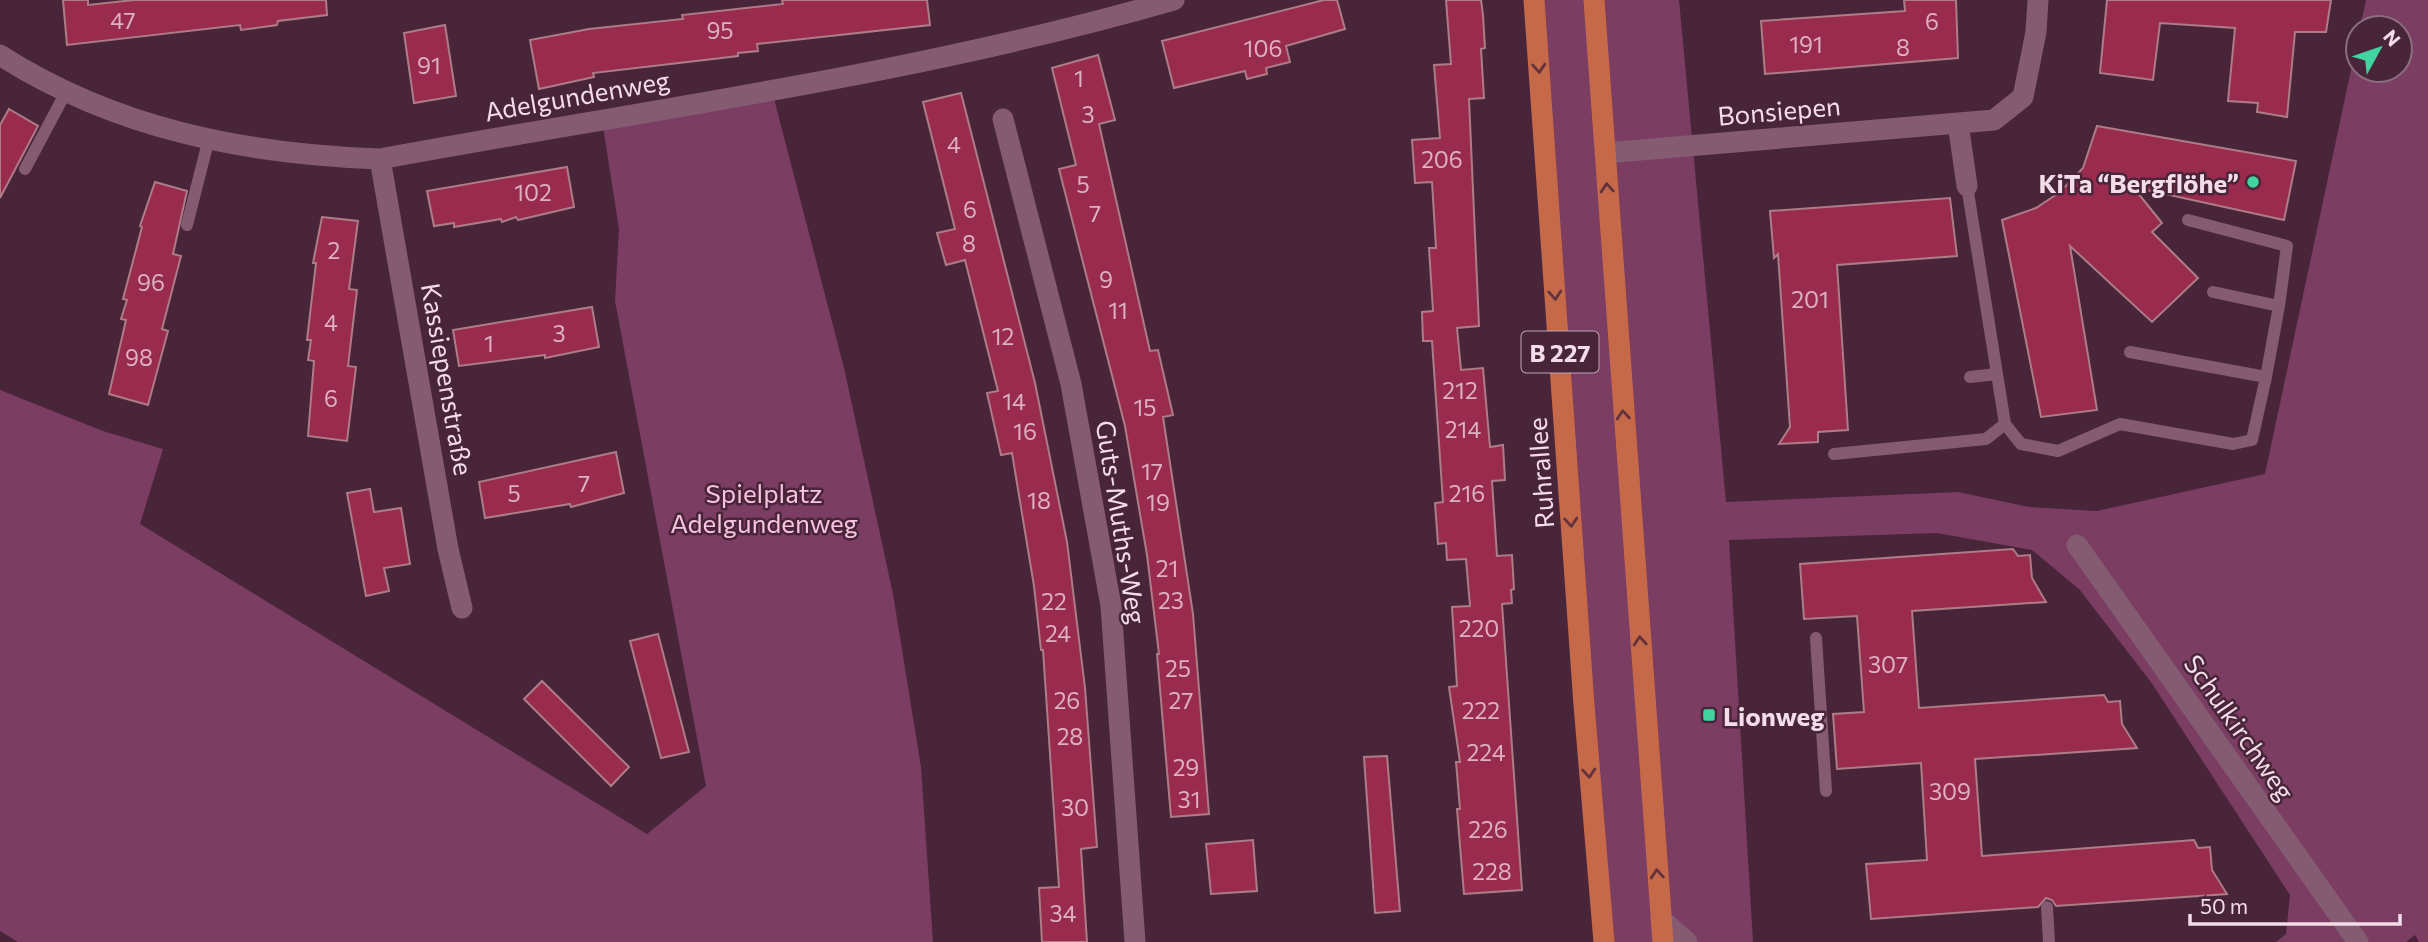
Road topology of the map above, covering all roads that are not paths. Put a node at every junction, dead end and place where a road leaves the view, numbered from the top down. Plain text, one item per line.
1 (1174, 0) edge
2 (1534, 0) edge
3 (1594, 0) edge
4 (2038, 0) edge
5 (0, 55) edge
6 (66, 92) junction
7 (1003, 118) dead end
8 (1958, 123) junction
9 (208, 142) junction
10 (1605, 153) junction
11 (380, 159) junction
12 (25, 169) dead end
13 (1967, 186) joint
14 (2188, 220) dead end
15 (187, 225) dead end
16 (2213, 292) dead end
17 (2280, 306) junction
18 (2130, 352) dead end
19 (1997, 374) junction
20 (1970, 377) dead end
21 (2266, 377) junction
22 (2005, 424) junction
23 (1834, 454) dead end
24 (2077, 545) dead end
25 (462, 608) dead end
26 (1816, 638) dead end
27 (1826, 791) dead end
28 (2047, 906) dead end
29 (1661, 919) junction
30 (1135, 942) edge
31 (1604, 942) edge
32 (1662, 942) edge
33 (1686, 942) edge
34 (2049, 942) edge
35 (2358, 942) edge

1 - 11 street, Adelgundenweg
2 -> 31 main road, Ruhrallee / B 227
3 - 10 main road, B 227
4 - 8 street, Bonsiepen
5 - 6 street, Adelgundenweg
6 - 9 street, Adelgundenweg
6 - 12 lane
7 - 30 street, Guts-Muths-Weg
8 - 10 street, Bonsiepen
8 - 13 street
9 - 11 street, Adelgundenweg
9 - 15 lane
29 -> 10 main road, B 227
11 - 25 street, Kassiepenstraße
13 - 19 lane
14 - 17 lane
16 - 17 lane
17 - 21 lane
18 - 21 lane
19 - 20 lane
19 - 22 lane
21 - 22 lane
22 - 23 lane
24 - 35 street, Schulkirchweg
26 - 27 lane
28 - 34 lane
29 - 32 main road, B 227
29 - 33 street

